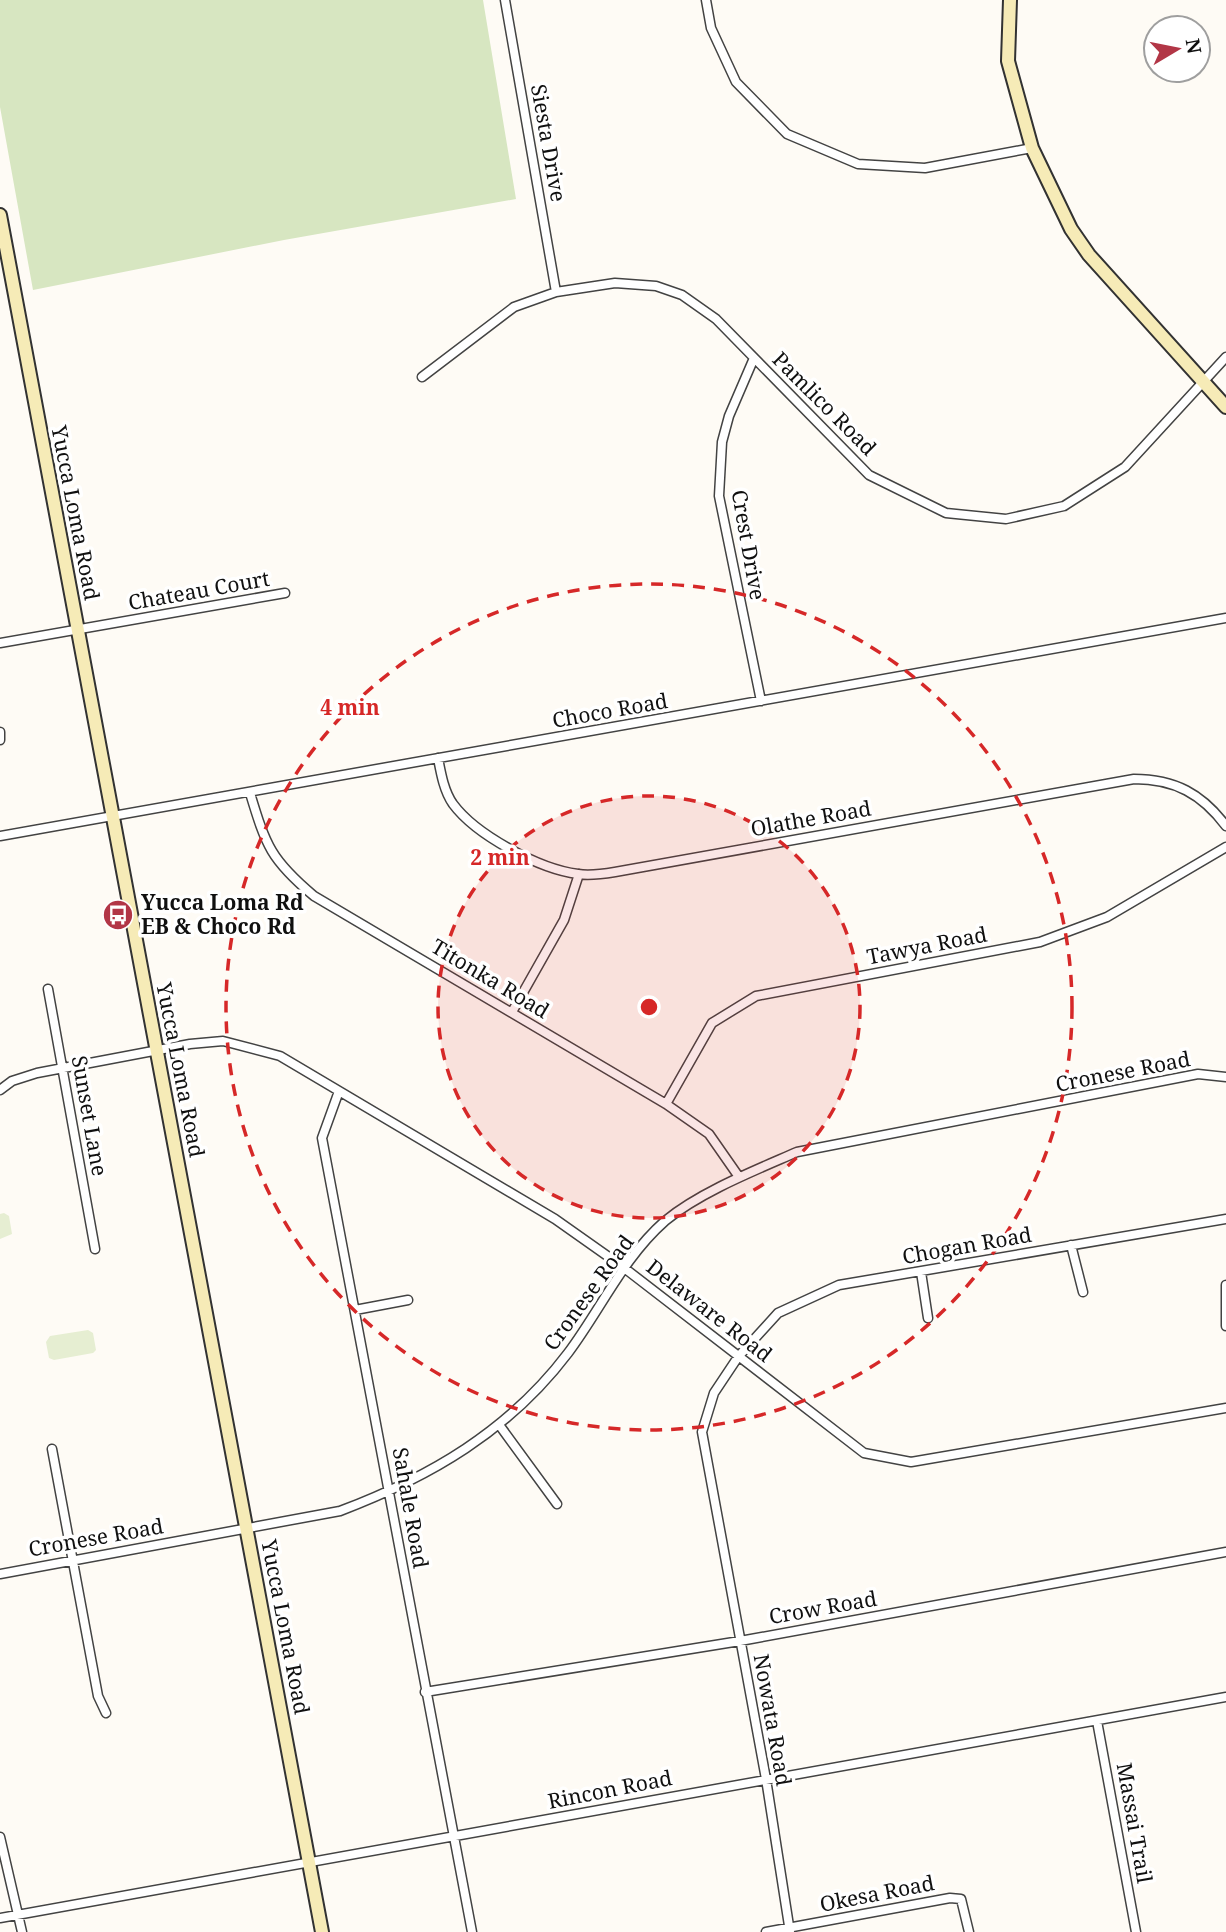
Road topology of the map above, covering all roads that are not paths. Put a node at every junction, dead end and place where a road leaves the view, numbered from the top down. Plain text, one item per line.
1 (505, 0) edge
2 (706, 0) edge
3 (1010, 0) edge
4 (1032, 148) junction
5 (0, 215) edge
6 (556, 292) junction
7 (1226, 357) edge
8 (754, 358) junction
9 (422, 377) dead end
10 (1203, 381) junction
11 (1226, 407) edge
12 (285, 593) dead end
13 (1226, 618) edge
14 (77, 630) junction
15 (0, 643) edge
16 (761, 701) junction
17 (0, 732) edge
18 (0, 740) edge
19 (438, 758) junction
20 (250, 793) junction
21 (113, 816) junction
22 (1226, 826) edge
23 (0, 836) edge
24 (1226, 847) edge
25 (579, 874) junction
26 (48, 989) dead end
27 (512, 1012) junction
28 (157, 1050) junction
29 (62, 1068) junction
30 (1226, 1077) edge
31 (0, 1090) edge
32 (339, 1091) junction
33 (666, 1104) junction
34 (739, 1177) junction
35 (1226, 1219) edge
36 (1071, 1244) junction
37 (94, 1249) dead end
38 (623, 1267) junction
39 (921, 1272) junction
40 (1226, 1285) edge
41 (1083, 1292) dead end
42 (408, 1300) dead end
43 (355, 1310) junction
44 (928, 1318) dead end
45 (1226, 1326) edge
46 (738, 1357) junction
47 (1226, 1408) edge
48 (500, 1426) junction
49 (52, 1448) dead end
50 (389, 1492) junction
51 (557, 1504) dead end
52 (247, 1528) junction
53 (1226, 1552) edge
54 (74, 1561) junction
55 (0, 1574) edge
56 (740, 1641) junction
57 (425, 1692) junction
58 (1226, 1697) edge
59 (106, 1713) dead end
60 (1097, 1721) junction
61 (766, 1779) junction
62 (0, 1837) edge
63 (455, 1837) junction
64 (310, 1861) junction
65 (19, 1914) junction
66 (0, 1918) edge
67 (789, 1930) edge
68 (22, 1932) edge
69 (323, 1932) edge
70 (472, 1932) edge
71 (766, 1932) edge
72 (969, 1932) edge
73 (1136, 1932) edge

1 - 6 street, Siesta Drive
2 - 4 street
3 - 4 main road
4 - 10 main road
5 - 14 main road, Yucca Loma Road
6 - 8 street, Pamlico Road
6 - 9 street, Pamlico Road
7 - 10 street, Pamlico Road
8 - 10 street, Pamlico Road
8 - 16 street, Crest Drive
10 - 11 main road
12 - 14 street, Chateau Court
13 - 16 street, Choco Road
14 - 15 street, Chateau Court
14 - 21 main road, Yucca Loma Road
16 - 19 street, Choco Road
17 - 18 street
19 - 20 street, Choco Road
19 - 25 street, Olathe Road
20 - 21 street, Choco Road
20 - 27 street, Titonka Road
21 - 23 street, Choco Road
21 - 28 main road, Yucca Loma Road
22 - 25 street, Olathe Road
24 - 33 street, Tawya Road
25 - 27 street
26 - 29 street, Sunset Lane
27 - 33 street, Titonka Road
28 - 29 street, Delaware Road
28 - 32 street, Delaware Road
28 - 52 main road, Yucca Loma Road
29 - 31 street, Delaware Road
29 - 37 street, Sunset Lane
30 - 34 street, Cronese Road
32 - 38 street, Delaware Road
32 - 43 street, Sahale Road
33 - 34 street, Titonka Road
34 - 38 street, Cronese Road
35 - 36 street, Chogan Road
36 - 39 street, Chogan Road
36 - 41 street
38 - 46 street, Delaware Road
38 - 48 street, Cronese Road
39 - 44 street
39 - 46 street, Chogan Road
40 - 45 street
42 - 43 street
43 - 50 street, Sahale Road
46 - 47 street, Delaware Road
46 - 56 street, Nowata Road
48 - 50 street, Cronese Road
48 - 51 street
49 - 54 street
50 - 52 street, Cronese Road
50 - 57 street, Sahale Road
52 - 54 street, Cronese Road
52 - 64 main road, Yucca Loma Road
53 - 56 street, Crow Road
54 - 55 street, Cronese Road
54 - 59 street
56 - 57 street, Crow Road
56 - 61 street, Nowata Road
57 - 63 street, Sahale Road
58 - 60 street, Rincon Road
60 - 61 street, Rincon Road
60 - 73 street, Massai Trail
61 - 63 street, Rincon Road
61 - 67 street, Nowata Road
62 - 65 street
63 - 64 street, Rincon Road
63 - 70 street, Sahale Road
64 - 65 street, Rincon Road
64 - 69 main road, Yucca Loma Road
65 - 66 street, Rincon Road
65 - 68 street
67 - 71 street, Okesa Road
67 - 72 street, Okesa Road

